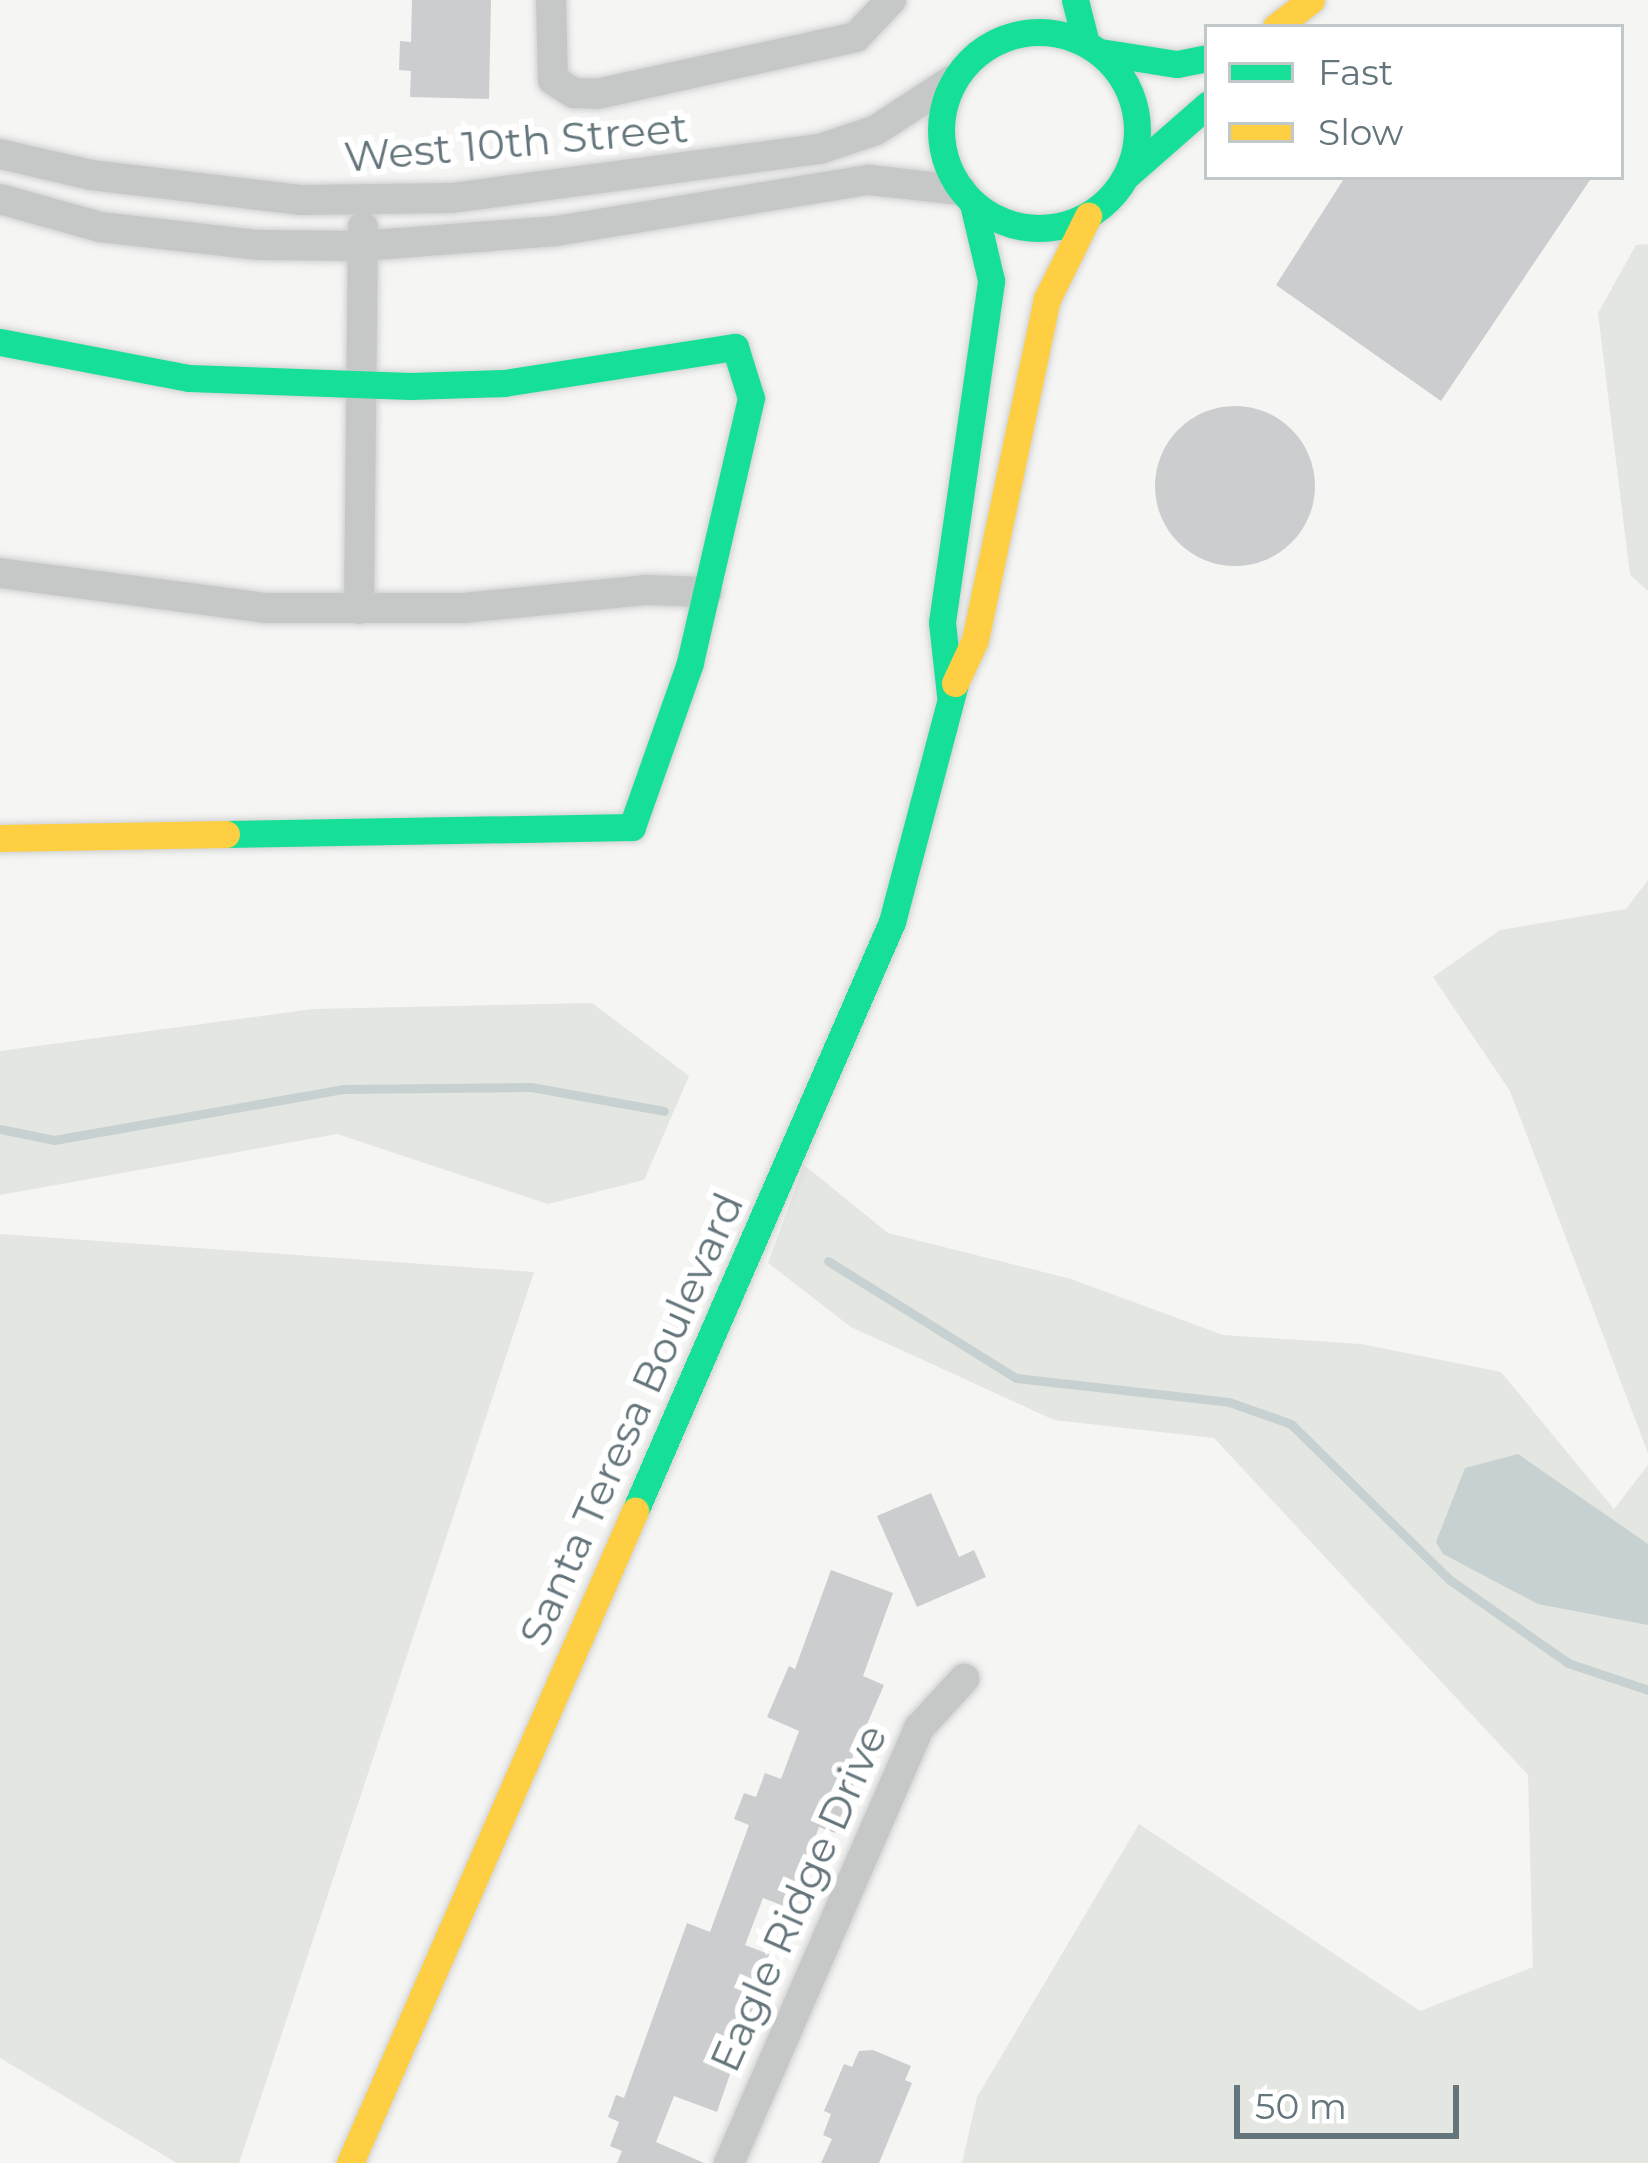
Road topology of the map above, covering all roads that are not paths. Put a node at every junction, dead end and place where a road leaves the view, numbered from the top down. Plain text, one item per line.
1 (551, 0) edge
2 (891, 0) edge
3 (1075, 0) edge
4 (1311, 0) edge
5 (1001, 4) dead end
6 (1280, 24) edge
7 (1093, 48) junction
8 (1204, 59) edge
9 (963, 69) junction
10 (1204, 109) edge
11 (0, 154) edge
12 (1126, 176) junction
13 (967, 197) junction
14 (0, 199) edge
15 (366, 203) junction
16 (1088, 216) junction
17 (361, 246) junction
18 (0, 342) edge
19 (360, 386) junction
20 (0, 573) edge
21 (706, 592) junction
22 (359, 609) junction
23 (950, 694) junction
24 (0, 838) edge
25 (964, 1679) dead end
26 (350, 2163) edge
27 (729, 2163) edge

1 - 2 street
3 - 7 main road
4 - 6 main road
5 - 9 main road
7 - 8 main road
7 - 9 main road
7 - 12 main road
9 - 13 main road
9 - 15 street, West 10th Street
10 - 12 main road
11 - 15 street, West 10th Street
12 - 16 main road
13 - 16 main road
13 - 17 street, West 10th Street
13 - 23 main road, Santa Teresa Boulevard
14 - 17 street, West 10th Street
15 - 17 street
16 - 23 main road, Santa Teresa Boulevard
17 - 19 street
18 - 19 main road
19 - 21 main road
19 - 22 street
20 - 22 street
21 - 22 street
21 - 24 main road
23 - 26 main road, Santa Teresa Boulevard
25 - 27 street, Eagle Ridge Drive

